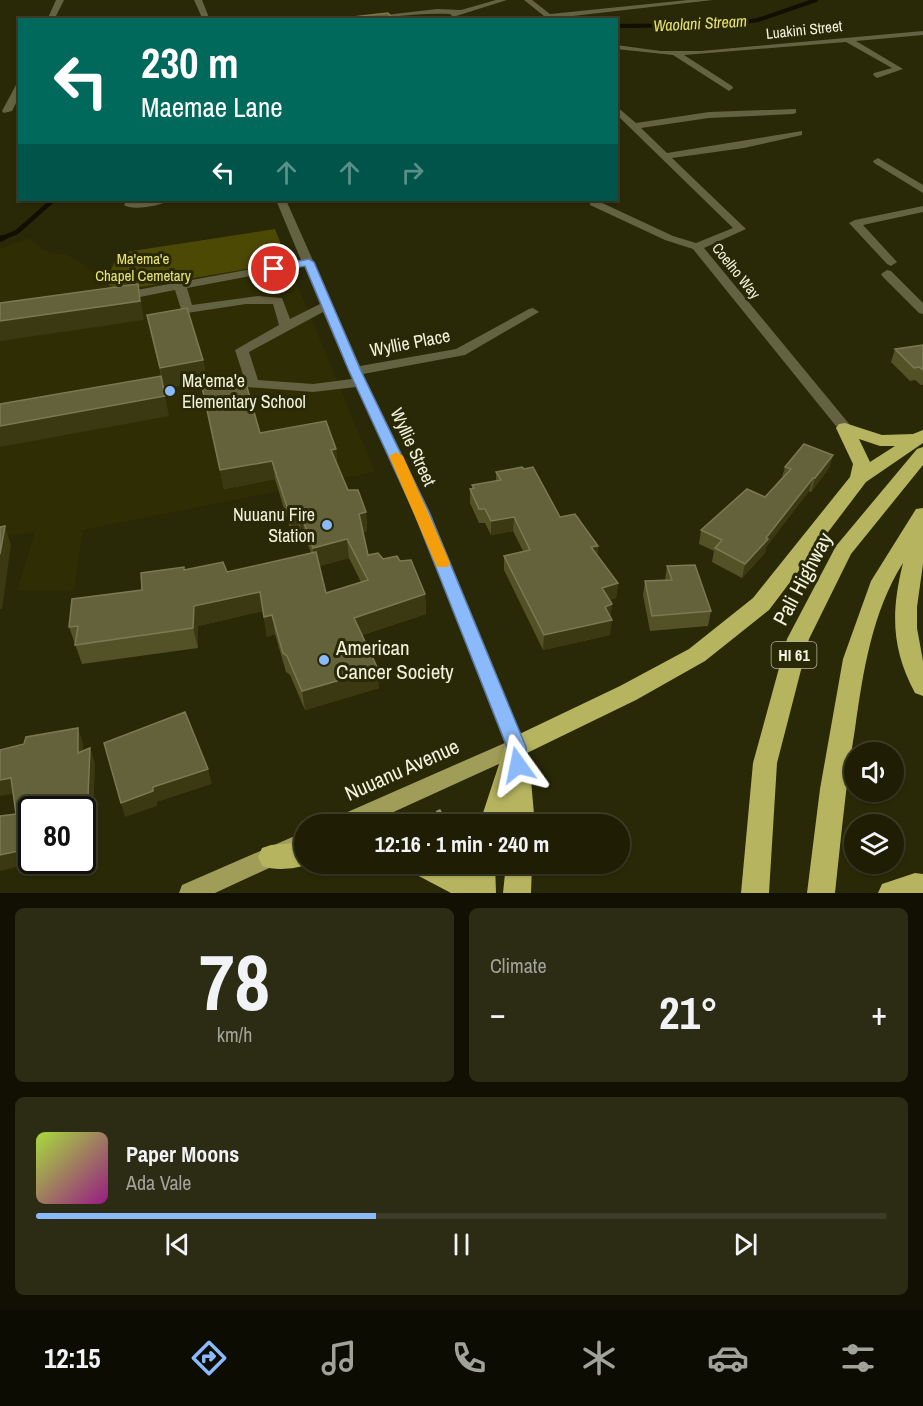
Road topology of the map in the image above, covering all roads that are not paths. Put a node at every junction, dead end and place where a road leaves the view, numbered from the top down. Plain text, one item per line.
1 (60, 0) edge
2 (198, 0) edge
3 (503, 0) edge
4 (528, 0) edge
5 (709, 0) edge
6 (460, 12) junction
7 (51, 18) edge
8 (206, 18) edge
9 (365, 18) edge
10 (449, 18) edge
11 (552, 18) edge
12 (923, 33) edge
13 (848, 40) junction
14 (618, 47) edge
15 (675, 54) junction
16 (877, 75) dead end
17 (18, 88) edge
18 (729, 88) dead end
19 (4, 111) edge
20 (793, 111) dead end
21 (618, 112) edge
22 (633, 126) junction
23 (799, 133) dead end
24 (665, 156) junction
25 (878, 161) dead end
26 (923, 190) edge
27 (157, 201) edge
28 (281, 201) edge
29 (594, 203) dead end
30 (129, 205) dead end
31 (923, 209) edge
32 (697, 247) junction
33 (309, 262) junction
34 (180, 287) junction
35 (113, 298) edge
36 (327, 305) junction
37 (923, 310) edge
38 (533, 312) dead end
39 (286, 326) junction
40 (357, 376) junction
41 (844, 428) junction
42 (920, 442) edge
43 (859, 478) junction
44 (923, 514) edge
45 (923, 522) edge
46 (923, 687) edge
47 (516, 747) junction
48 (367, 814) edge
49 (495, 814) edge
50 (521, 814) edge
51 (294, 847) edge
52 (294, 855) edge
53 (271, 857) junction
54 (442, 874) edge
55 (482, 874) edge
56 (518, 874) edge
57 (923, 887) edge
58 (190, 893) edge
59 (468, 893) edge
60 (482, 893) edge
61 (517, 893) edge
62 (755, 893) edge
63 (822, 893) edge
64 (892, 893) edge

1 - 7 street
2 - 8 street
3 - 6 street
4 - 11 street
5 - 11 street
6 - 9 street
6 - 10 street
12 - 13 street, Luakini Street
13 - 15 street, Luakini Street
13 - 16 street
14 - 15 street, Luakini Street
15 - 18 street
17 - 19 street
20 - 22 street
21 - 22 street, Coelho Way
22 - 24 street, Coelho Way
23 - 24 street
24 - 32 street, Coelho Way
25 - 26 street
27 - 30 street
28 - 33 street, Wyllie Street
29 - 32 street
31 - 37 street
32 - 41 street, Coelho Way
33 - 34 street
33 - 36 street, Wyllie Street
34 - 35 street
34 - 39 street
36 - 39 street
36 - 40 street, Wyllie Street
38 - 40 street, Wyllie Place
39 - 40 street, Wyllie Place
40 - 47 street, Wyllie Street
41 - 42 highway
41 - 43 highway
42 - 43 highway
42 - 62 highway, Pali Highway / HI 61
43 - 47 highway
44 - 63 highway
45 - 46 highway
47 - 48 main road, Nuuanu Avenue
47 - 49 highway
47 - 50 highway
51 - 53 main road
52 - 53 highway
53 - 58 main road
54 - 59 highway
55 - 60 highway
56 - 61 highway
57 - 64 highway

